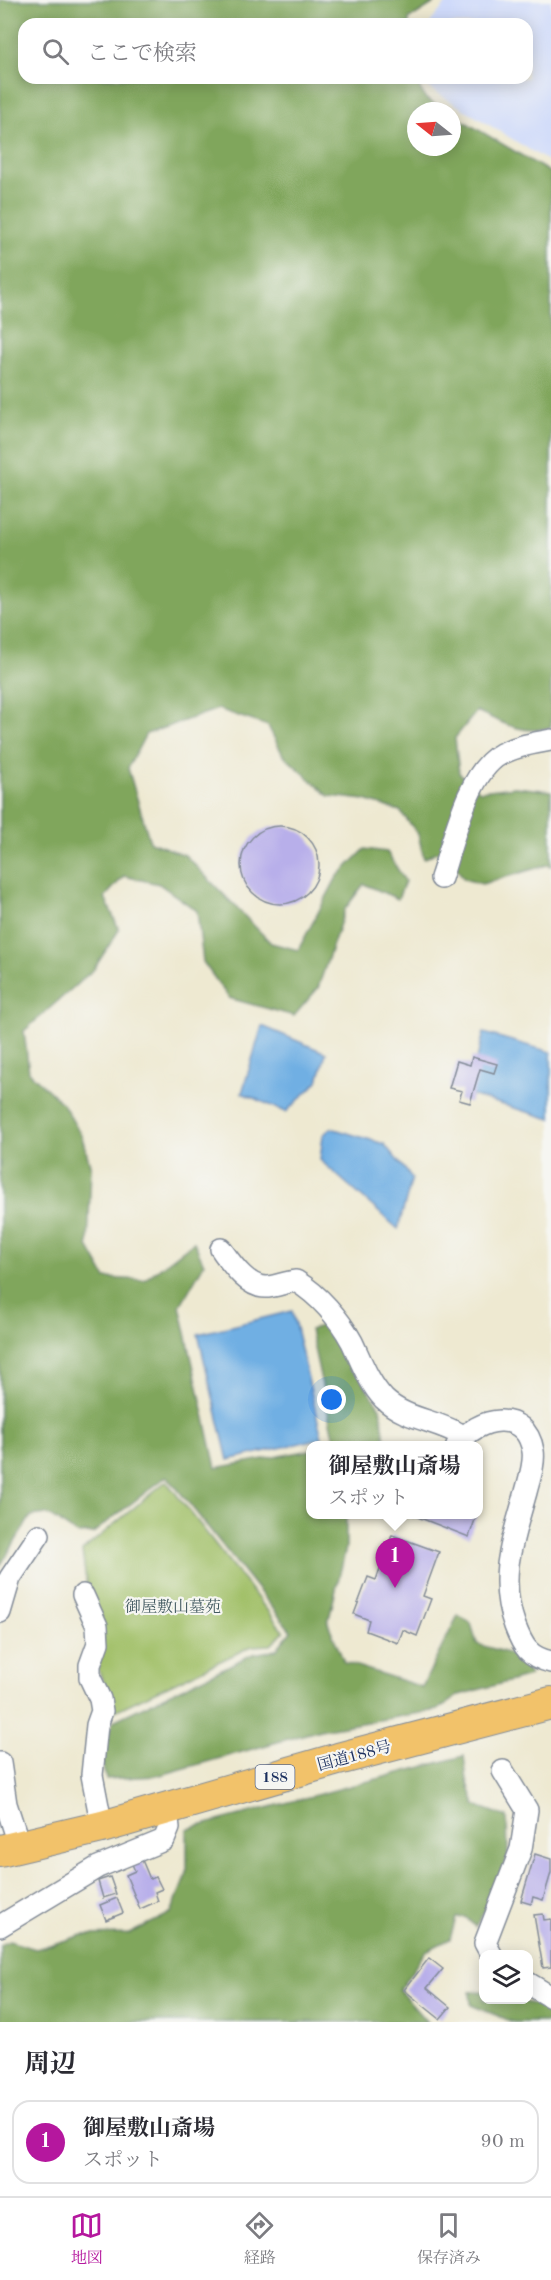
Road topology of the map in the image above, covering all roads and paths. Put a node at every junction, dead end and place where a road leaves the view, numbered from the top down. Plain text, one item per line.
1 (551, 740) edge
2 (441, 878) dead end
3 (221, 1249) dead end
4 (460, 1441) edge
5 (39, 1535) dead end
6 (82, 1595) dead end
7 (0, 1612) edge
8 (551, 1662) edge
9 (551, 1703) edge
10 (0, 1762) edge
11 (503, 1771) dead end
12 (167, 1809) junction
13 (102, 1827) junction
14 (7, 1851) edge
15 (0, 1926) edge
16 (489, 1950) edge
17 (533, 1986) edge
18 (551, 1997) edge

1 - 2 street
3 - 4 street
4 - 8 street
5 - 7 street
6 - 13 street
9 - 12 highway, 国道188号 / 188
10 - 14 street
11 - 16 street
12 - 13 highway, 国道188号 / 188
12 - 15 street
13 - 14 highway, 国道188号 / 188
17 - 18 street

